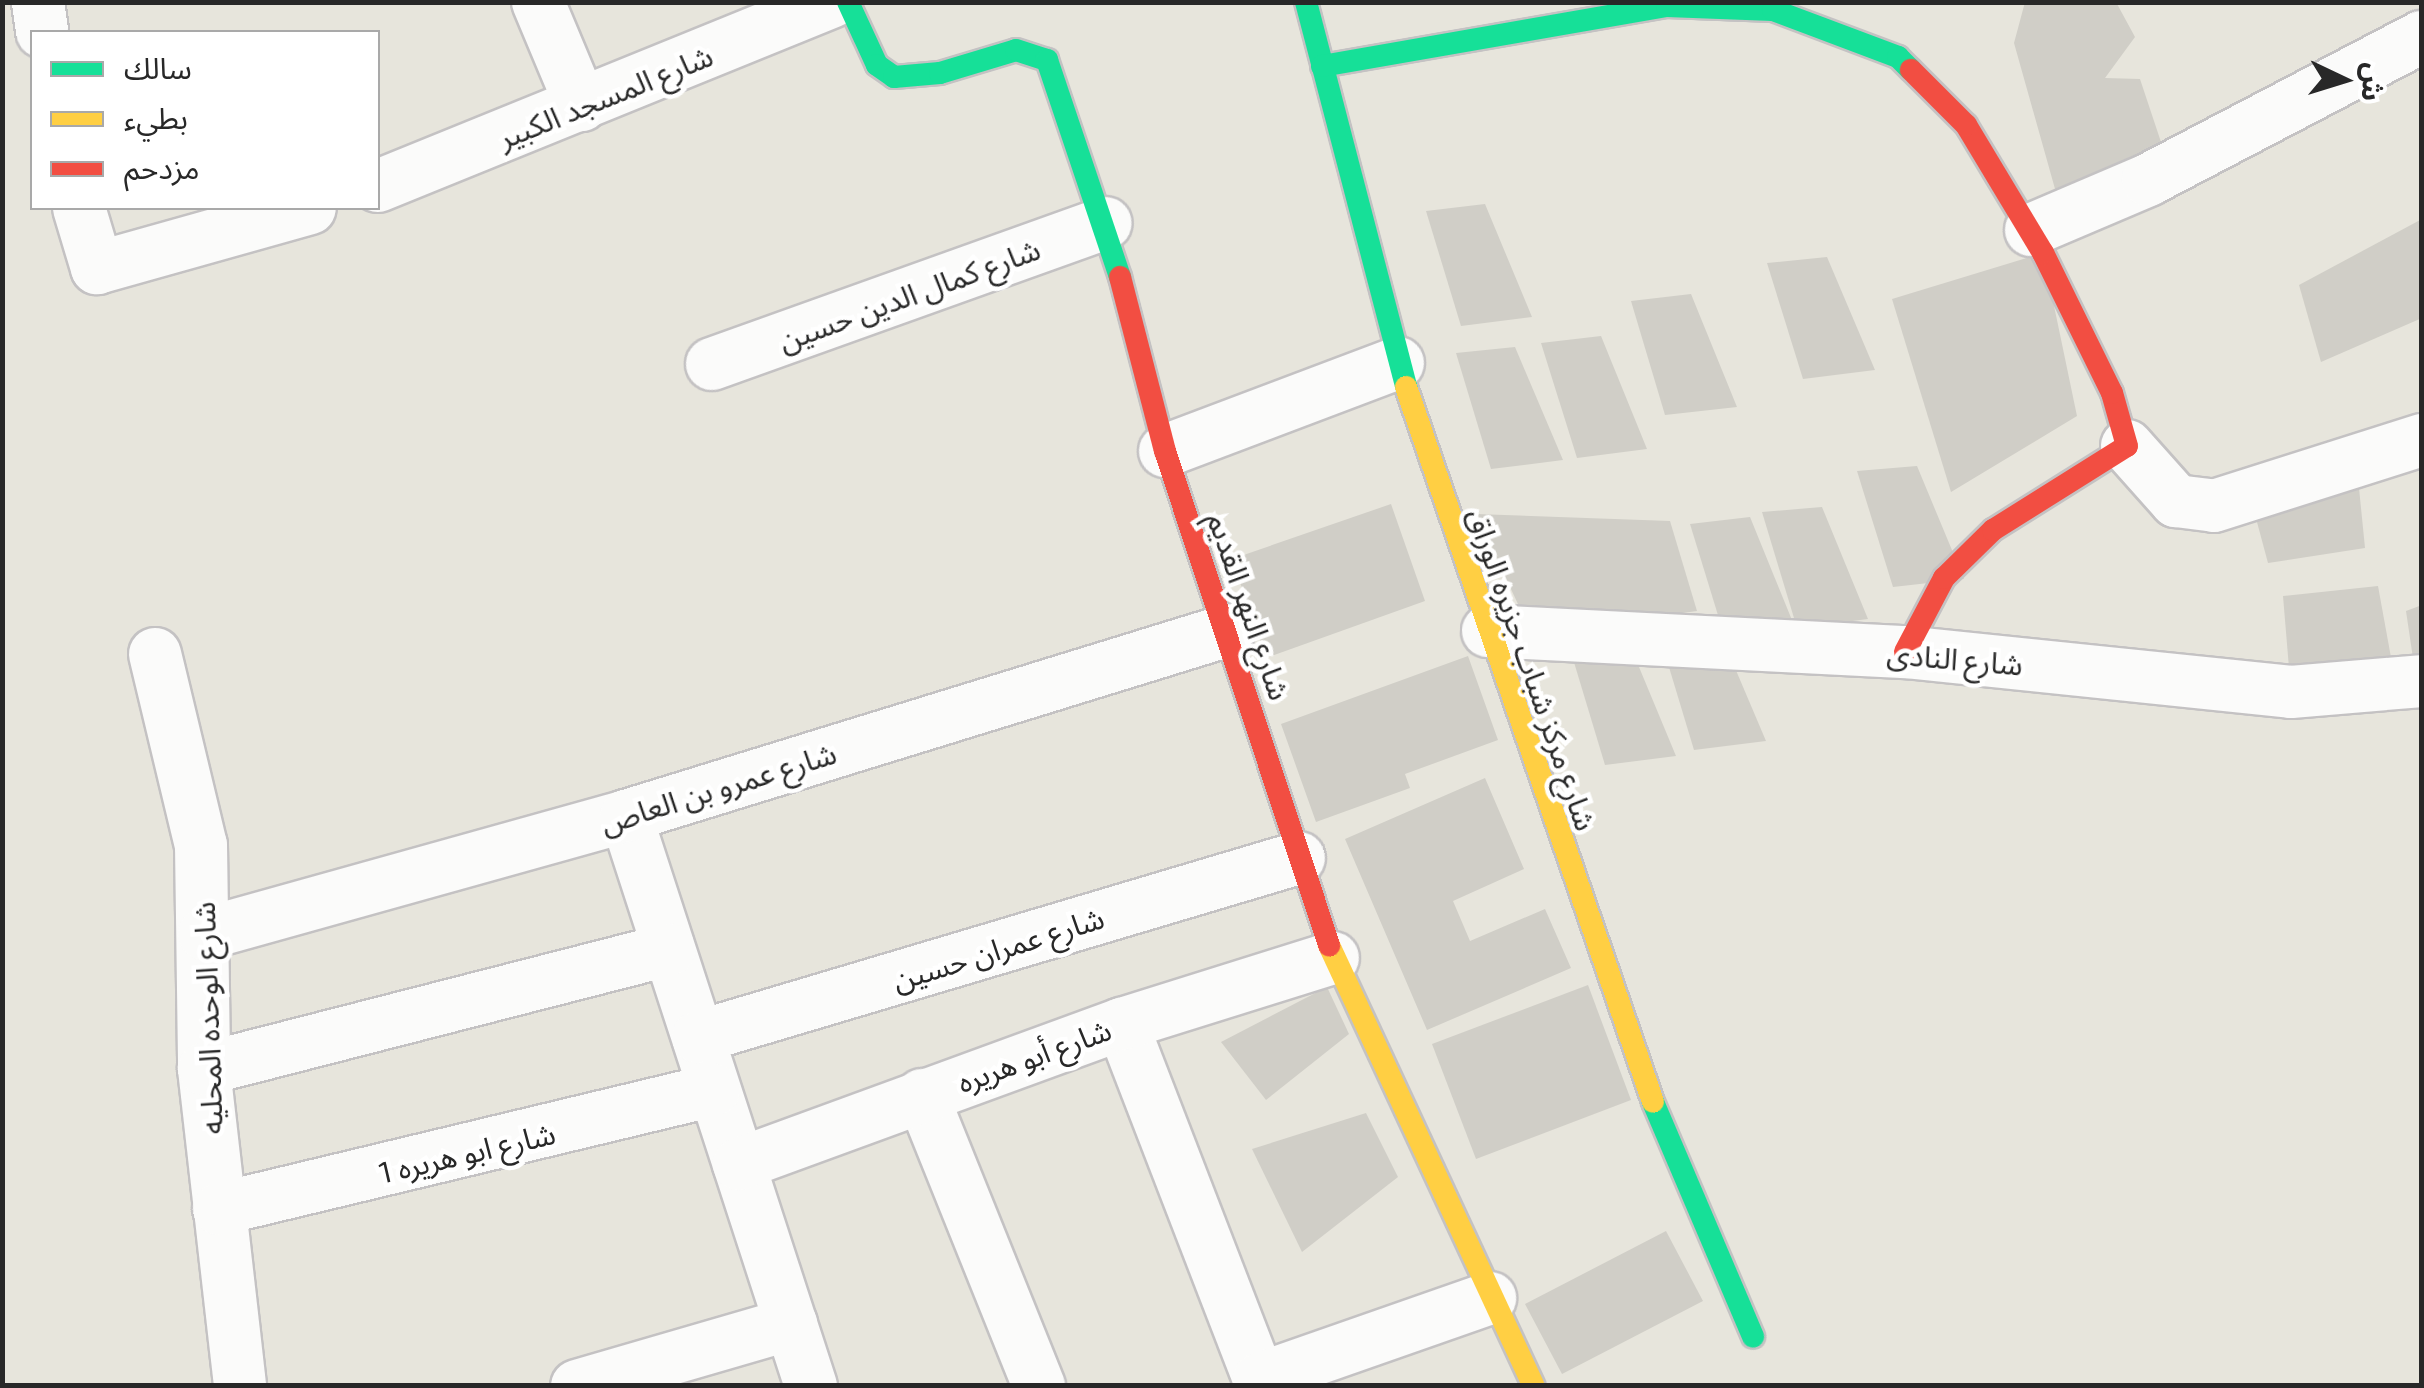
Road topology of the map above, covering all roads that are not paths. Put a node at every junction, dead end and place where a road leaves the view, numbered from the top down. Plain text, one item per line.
1 (38, 2) edge
2 (538, 2) edge
3 (832, 2) edge
4 (848, 2) edge
5 (1306, 2) edge
6 (42, 30) edge
7 (2422, 37) edge
8 (1322, 66) junction
9 (581, 105) junction
10 (380, 185) edge
11 (80, 210) edge
12 (303, 210) edge
13 (1106, 223) junction
14 (2031, 230) junction
15 (1398, 363) junction
16 (712, 364) dead end
17 (2422, 440) edge
18 (2126, 446) junction
19 (1165, 451) junction
20 (1230, 630) junction
21 (1488, 632) junction
22 (1905, 652) junction
23 (155, 654) dead end
24 (2422, 681) edge
25 (626, 816) junction
26 (1299, 858) junction
27 (204, 934) junction
28 (669, 950) junction
29 (1334, 958) junction
30 (1122, 1024) junction
31 (698, 1037) junction
32 (204, 1069) junction
33 (714, 1090) junction
34 (922, 1095) junction
35 (739, 1164) junction
36 (219, 1209) junction
37 (1490, 1298) junction
38 (791, 1324) junction
39 (1754, 1338) dead end
40 (1261, 1382) edge
41 (240, 1386) edge
42 (577, 1386) edge
43 (811, 1386) edge
44 (1039, 1386) edge
45 (1534, 1386) edge

1 - 6 street
2 - 9 street
3 - 9 street, شارع المسجد الكبير
4 - 13 street, شارع النهر القديم
5 - 8 street, شارع مركز شباب جزيره الوراق
7 - 14 street
8 - 14 street
8 - 15 street, شارع مركز شباب جزيره الوراق
9 - 10 street, شارع المسجد الكبير
11 - 12 street
13 - 16 street, شارع كمال الدين حسين
13 - 19 street, شارع النهر القديم
14 - 18 street
15 - 19 street
15 - 21 street, شارع مركز شباب جزيره الوراق
17 - 18 street
18 - 22 street
19 - 20 street, شارع النهر القديم
20 - 25 street, شارع عمرو بن العاص
20 - 26 street, شارع النهر القديم
21 - 22 street, شارع النادى
21 - 39 street, شارع مركز شباب جزيره الوراق
22 - 24 street, شارع النادى
23 - 27 street, شارع الوحده المحليه
25 - 27 street, شارع عمرو بن العاص
25 - 28 street
26 - 29 street, شارع النهر القديم
26 - 31 street, شارع عمران حسين
27 - 32 street, شارع الوحده المحليه
28 - 31 street
28 - 32 street
29 - 30 street, شارع أبو هريره
29 - 37 street, شارع النهر القديم
30 - 34 street, شارع أبو هريره
30 - 40 street
31 - 33 street
32 - 36 street, شارع الوحده المحليه
33 - 35 street
33 - 36 street, شارع ابو هريره 1
34 - 35 street, شارع أبو هريره
34 - 44 street
35 - 38 street
36 - 41 street, شارع الوحده المحليه
37 - 40 street
37 - 45 street, شارع النهر القديم
38 - 42 street
38 - 43 street

